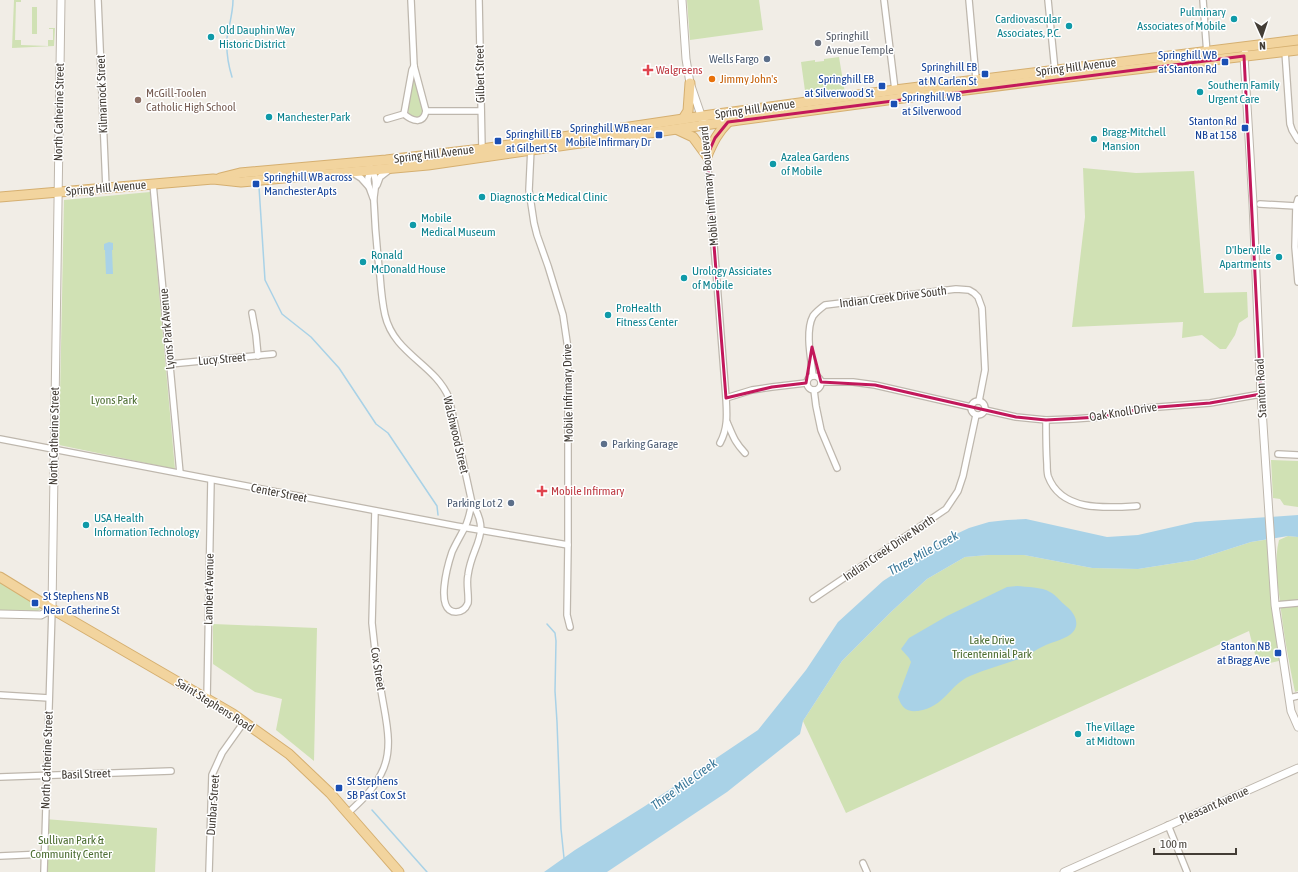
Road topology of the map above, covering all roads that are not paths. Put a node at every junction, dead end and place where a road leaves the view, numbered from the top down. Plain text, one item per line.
1 (61, 0) edge
2 (98, 0) edge
3 (411, 0) edge
4 (480, 0) edge
5 (682, 0) edge
6 (884, 0) edge
7 (969, 0) edge
8 (1048, 0) edge
9 (1203, 0) edge
10 (1298, 40) edge
11 (1246, 46) junction
12 (1298, 50) edge
13 (1285, 51) junction
14 (1207, 56) junction
15 (1244, 56) junction
16 (414, 66) junction
17 (1055, 74) junction
18 (976, 79) junction
19 (690, 83) junction
20 (895, 90) junction
21 (426, 111) junction
22 (481, 111) junction
23 (404, 114) junction
24 (387, 119) dead end
25 (683, 119) junction
26 (703, 121) junction
27 (728, 122) junction
28 (677, 129) junction
29 (1298, 140) edge
30 (530, 146) junction
31 (482, 149) junction
32 (707, 156) junction
33 (370, 166) junction
34 (390, 169) junction
35 (353, 172) junction
36 (213, 179) junction
37 (153, 184) junction
38 (369, 187) junction
39 (376, 187) junction
40 (106, 188) junction
41 (58, 192) junction
42 (0, 197) edge
43 (373, 198) junction
44 (1298, 199) edge
45 (1260, 204) dead end
46 (1296, 206) junction
47 (1298, 282) edge
48 (252, 313) dead end
49 (273, 354) dead end
50 (258, 356) junction
51 (170, 364) junction
52 (813, 376) junction
53 (821, 382) junction
54 (806, 383) junction
55 (814, 390) junction
56 (1261, 394) junction
57 (726, 398) junction
58 (980, 401) junction
59 (971, 407) junction
60 (985, 410) junction
61 (976, 415) junction
62 (1046, 420) junction
63 (727, 422) junction
64 (0, 439) edge
65 (720, 443) dead end
66 (54, 450) junction
67 (745, 453) dead end
68 (1278, 454) dead end
69 (1298, 455) edge
70 (837, 468) dead end
71 (180, 474) junction
72 (211, 480) junction
73 (472, 503) junction
74 (1137, 506) dead end
75 (375, 511) junction
76 (465, 528) junction
77 (482, 531) junction
78 (568, 545) junction
79 (0, 577) edge
80 (813, 599) dead end
81 (1298, 603) edge
82 (1276, 606) junction
83 (52, 609) junction
84 (0, 614) edge
85 (570, 628) dead end
86 (0, 695) edge
87 (1298, 696) edge
88 (49, 698) junction
89 (1289, 698) junction
90 (207, 699) junction
91 (244, 722) junction
92 (1298, 727) edge
93 (1298, 768) edge
94 (171, 771) dead end
95 (47, 775) junction
96 (0, 777) edge
97 (348, 813) junction
98 (1168, 825) junction
99 (44, 854) junction
100 (0, 856) edge
101 (863, 863) dead end
102 (44, 872) edge
103 (209, 872) edge
104 (400, 872) edge
105 (867, 872) edge
106 (1064, 872) edge
107 (1187, 872) edge

1 - 41 street, North Catherine Street
2 - 40 street, Kilmarnock Street
3 - 16 street
4 - 22 street, Gilbert Street
5 - 19 street, Mobile Infirmary Boulevard
6 - 20 street
7 - 18 street
8 - 17 street
9 - 14 street
10 - 11 main road, Spring Hill Avenue
11 - 14 main road, Spring Hill Avenue
11 - 15 street, Stanton Road
12 - 13 main road, Spring Hill Avenue
13 - 15 main road, Spring Hill Avenue
13 - 29 street
14 - 15 main road, Spring Hill Avenue
14 - 17 main road, Spring Hill Avenue
15 - 56 street, Stanton Road
16 - 21 street
16 - 23 street
17 - 18 main road, Spring Hill Avenue
17 - 27 main road, Spring Hill Avenue
18 - 20 main road, Spring Hill Avenue
19 - 25 main road
19 - 26 street, Mobile Infirmary Boulevard
20 - 26 main road, Spring Hill Avenue
21 - 22 street
21 - 23 street
22 - 31 street, Gilbert Street
23 - 24 street
25 - 26 main road, Spring Hill Avenue
25 - 30 main road, Spring Hill Avenue
26 - 27 main road, Spring Hill Avenue
26 - 28 main road, Spring Hill Avenue
26 - 32 street, Mobile Infirmary Boulevard
27 - 32 main road
28 - 30 main road, Spring Hill Avenue
28 - 32 main road
30 - 31 main road, Spring Hill Avenue
30 - 34 main road, Spring Hill Avenue
30 - 78 street, Mobile Infirmary Drive
31 - 33 main road, Spring Hill Avenue
32 - 57 street, Mobile Infirmary Boulevard
33 - 34 main road, Spring Hill Avenue
33 - 35 main road, Spring Hill Avenue
33 - 36 main road, Spring Hill Avenue
33 - 38 street, Walshwood Street
33 - 39 street
34 - 39 street, Walshwood Street
35 - 36 main road, Spring Hill Avenue
35 - 38 street, Walshwood Street
36 - 37 main road, Spring Hill Avenue
37 - 40 main road, Spring Hill Avenue
37 - 51 street, Lyons Park Avenue
38 - 43 street, Walshwood Street
39 - 43 street, Walshwood Street
40 - 41 main road, Spring Hill Avenue
41 - 42 main road, Spring Hill Avenue
41 - 66 street, North Catherine Street
43 - 73 street, Walshwood Street
44 - 46 street
45 - 46 street
46 - 47 street
48 - 50 street
49 - 50 street, Lucy Street
50 - 51 street, Lucy Street
51 - 71 street, Lyons Park Avenue
52 - 53 street
52 - 54 street
52 - 58 street, Indian Creek Drive South
53 - 55 street
53 - 59 street
54 - 55 street
54 - 57 street
55 - 70 street
56 - 62 street, Oak Knoll Drive
56 - 82 street, Stanton Road
57 - 63 street, Mobile Infirmary Boulevard
58 - 59 street
58 - 60 street
59 - 61 street
60 - 61 street
60 - 62 street, Oak Knoll Drive
61 - 80 street, Indian Creek Drive North
62 - 74 street
63 - 65 street, Mobile Infirmary Boulevard
63 - 67 street, Mobile Infirmary Boulevard
64 - 66 street, Center Street
66 - 71 street, Center Street
66 - 83 street, North Catherine Street
68 - 69 street
71 - 72 street, Center Street
72 - 75 street, Center Street
72 - 90 street, Lambert Avenue
73 - 76 street, Walshwood Street
73 - 77 street, Walshwood Street
75 - 76 street, Center Street
75 - 97 street, Cox Street
76 - 77 street, Center Street
76 - 77 street, Walshwood Street
77 - 78 street, Center Street
78 - 85 street, Mobile Infirmary Drive
79 - 83 main road, Saint Stephens Road
81 - 82 street
82 - 89 street, Stanton Road
83 - 84 street
83 - 88 street, North Catherine Street
83 - 90 main road, Saint Stephens Road
86 - 88 street
87 - 89 street
88 - 95 street, North Catherine Street
89 - 92 street, Stanton Road
90 - 91 main road, Saint Stephens Road
91 - 97 main road, Saint Stephens Road
91 - 103 street, Dunbar Street
93 - 98 street, Pleasant Avenue
94 - 95 street, Basil Street
95 - 96 street, Basil Street
95 - 99 street, North Catherine Street
97 - 104 main road, Saint Stephens Road
98 - 106 street, Pleasant Avenue
98 - 107 street
99 - 100 street
99 - 102 street, North Catherine Street
101 - 105 street

